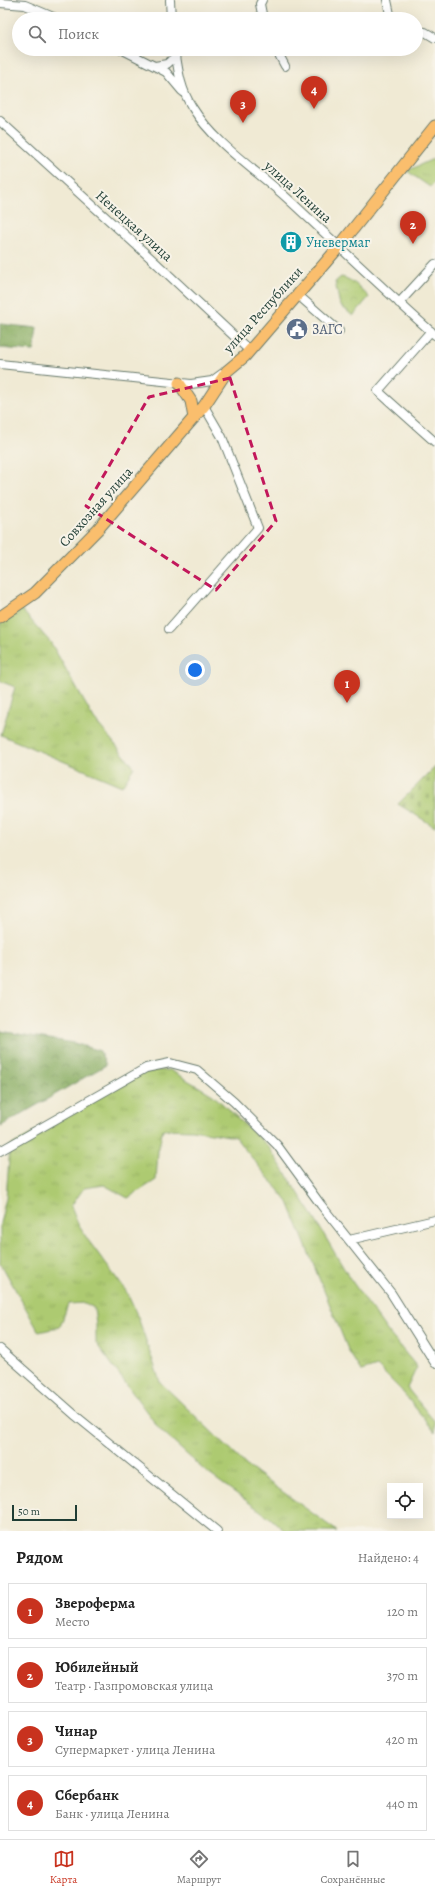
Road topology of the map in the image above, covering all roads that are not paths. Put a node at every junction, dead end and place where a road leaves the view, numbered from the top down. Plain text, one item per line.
1 (170, 0) edge
2 (262, 0) edge
3 (387, 0) edge
4 (0, 3) edge
5 (40, 12) edge
6 (171, 12) edge
7 (262, 12) edge
8 (390, 12) edge
9 (423, 32) edge
10 (435, 38) edge
11 (135, 56) edge
12 (173, 56) edge
13 (177, 56) edge
14 (280, 56) edge
15 (155, 66) junction
16 (286, 66) dead end
17 (185, 95) junction
18 (0, 121) edge
19 (435, 126) edge
20 (338, 248) junction
21 (435, 264) edge
22 (298, 295) junction
23 (399, 303) junction
24 (340, 331) dead end
25 (433, 333) edge
26 (250, 351) junction
27 (0, 364) edge
28 (227, 371) junction
29 (179, 383) junction
30 (204, 406) junction
31 (194, 418) junction
32 (435, 442) edge
33 (0, 617) edge
34 (169, 629) dead end
35 (0, 1152) edge
36 (435, 1220) edge
37 (349, 1240) junction
38 (0, 1349) edge
39 (435, 1363) edge
40 (217, 1531) edge

1 - 6 street
2 - 7 street
3 - 8 street
4 - 5 street
9 - 10 street
11 - 15 street, улица Ленина
12 - 15 street
13 - 17 street, улица Ленина
14 - 16 street
15 - 17 street, улица Ленина
17 - 20 street, улица Ленина
18 - 26 street, Ненецкая улица
19 - 20 main road, улица Республики
20 - 22 main road, улица Республики
20 - 23 street, улица Ленина
21 - 23 street
22 - 24 street
22 - 26 main road, улица Республики
23 - 25 street, улица Ленина
25 - 32 street
26 - 28 main road, улица Республики
27 - 29 street, улица Республики
28 - 29 street, улица Республики
28 - 30 main road, Совхозная улица
29 - 31 main road
30 - 31 main road, Совхозная улица
30 - 34 street
31 - 33 main road, Совхозная улица
35 - 37 street
36 - 37 street
37 - 39 street
38 - 40 street

